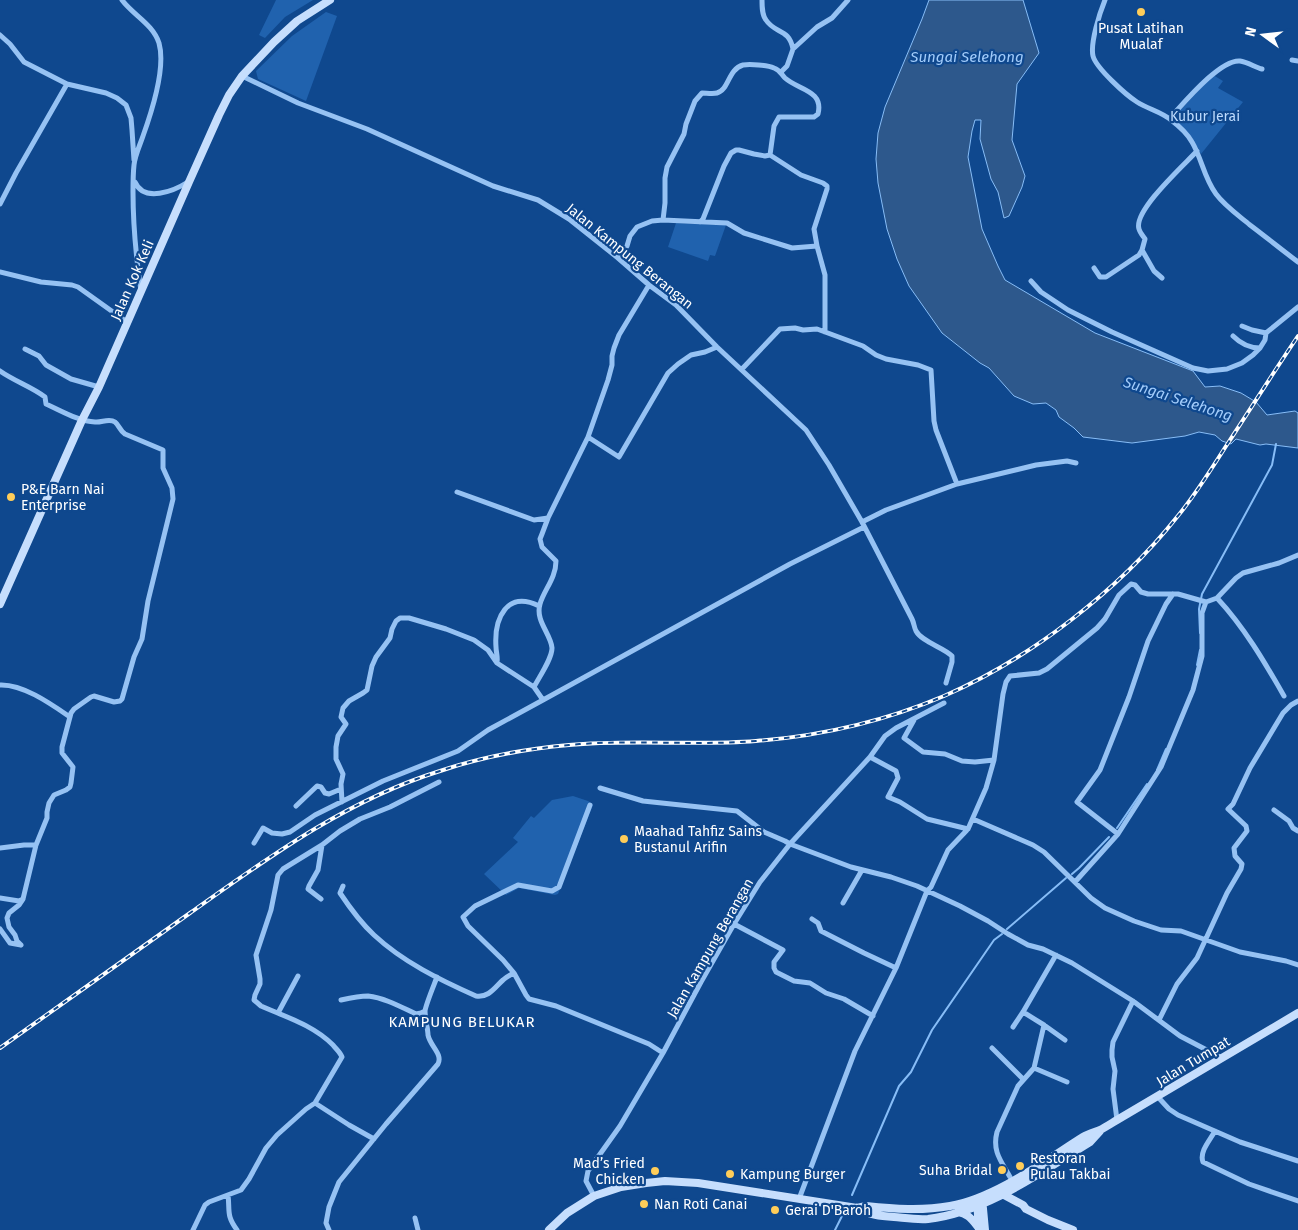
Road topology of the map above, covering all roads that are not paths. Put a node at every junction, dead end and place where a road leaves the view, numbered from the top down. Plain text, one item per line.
1 (122, 0) edge
2 (330, 0) edge
3 (762, 0) edge
4 (848, 0) edge
5 (1105, 0) edge
6 (0, 35) edge
7 (793, 49) junction
8 (1262, 69) dead end
9 (781, 72) junction
10 (242, 76) junction
11 (67, 84) junction
12 (1170, 118) junction
13 (1197, 152) junction
14 (770, 155) junction
15 (134, 164) junction
16 (133, 178) junction
17 (189, 182) junction
18 (0, 204) edge
19 (663, 220) junction
20 (700, 222) junction
21 (817, 246) junction
22 (1142, 250) junction
23 (618, 258) junction
24 (1298, 262) edge
25 (1094, 268) dead end
26 (0, 272) edge
27 (1162, 278) dead end
28 (1031, 281) dead end
29 (649, 285) junction
30 (141, 291) junction
31 (1298, 307) edge
32 (126, 322) junction
33 (1242, 326) dead end
34 (825, 332) junction
35 (1266, 333) junction
36 (1233, 336) dead end
37 (717, 347) junction
38 (1260, 348) junction
39 (25, 349) dead end
40 (742, 369) junction
41 (0, 371) edge
42 (99, 387) junction
43 (82, 420) junction
44 (588, 437) junction
45 (1076, 463) dead end
46 (957, 484) junction
47 (457, 492) dead end
48 (548, 518) junction
49 (863, 524) junction
50 (1298, 555) edge
51 (1173, 594) junction
52 (1217, 598) junction
53 (1203, 601) junction
54 (0, 604) edge
55 (539, 606) junction
56 (498, 663) junction
57 (946, 683) dead end
58 (0, 685) edge
59 (534, 687) junction
60 (1284, 696) dead end
61 (543, 700) junction
62 (1298, 701) edge
63 (944, 703) dead end
64 (70, 717) junction
65 (914, 719) junction
66 (870, 757) junction
67 (994, 760) junction
68 (439, 782) dead end
69 (600, 788) dead end
70 (342, 789) junction
71 (342, 802) junction
72 (590, 805) dead end
73 (296, 806) dead end
74 (1274, 810) dead end
75 (973, 819) junction
76 (968, 829) junction
77 (1298, 830) edge
78 (1118, 834) junction
79 (254, 843) dead end
80 (790, 844) junction
81 (36, 845) junction
82 (322, 845) junction
83 (0, 848) edge
84 (862, 870) junction
85 (1075, 882) junction
86 (343, 886) dead end
87 (927, 891) junction
88 (0, 898) edge
89 (23, 899) junction
90 (321, 899) dead end
91 (843, 903) dead end
92 (812, 919) dead end
93 (734, 924) junction
94 (0, 929) edge
95 (1206, 940) junction
96 (1056, 955) junction
97 (1298, 965) edge
98 (896, 968) junction
99 (514, 973) junction
100 (298, 976) dead end
101 (437, 977) junction
102 (341, 1000) dead end
103 (1133, 1001) junction
104 (425, 1011) junction
105 (1023, 1012) junction
106 (278, 1013) junction
107 (1298, 1013) edge
108 (873, 1016) junction
109 (1159, 1020) junction
110 (1044, 1025) junction
111 (1012, 1027) dead end
112 (1065, 1040) dead end
113 (992, 1048) dead end
114 (663, 1054) junction
115 (1222, 1058) junction
116 (1034, 1068) junction
117 (1023, 1079) junction
118 (1067, 1082) dead end
119 (1157, 1096) junction
120 (314, 1103) junction
121 (1117, 1120) junction
122 (1101, 1130) junction
123 (1215, 1131) junction
124 (374, 1139) junction
125 (1298, 1161) edge
126 (1039, 1166) junction
127 (1010, 1177) junction
128 (1012, 1189) junction
129 (997, 1194) junction
130 (228, 1195) junction
131 (594, 1196) junction
132 (800, 1199) junction
133 (980, 1200) junction
134 (1015, 1201) junction
135 (1298, 1201) edge
136 (952, 1206) junction
137 (858, 1208) junction
138 (1026, 1209) junction
139 (958, 1212) junction
140 (415, 1218) dead end
141 (982, 1227) edge
142 (193, 1230) edge
143 (237, 1230) edge
144 (329, 1230) edge
145 (418, 1230) edge
146 (549, 1230) edge
147 (1073, 1230) edge

1 - 15 street
2 - 10 main road, Jalan Kok Keli
3 - 7 street
4 - 7 street
5 - 12 street
6 - 11 street
7 - 9 street
8 - 12 street
9 - 14 street
9 - 19 street
10 - 17 main road, Jalan Kok Keli
10 - 23 street, Jalan Kampung Berangan
11 - 15 street
11 - 18 street
12 - 13 street
13 - 22 street
13 - 24 street
14 - 20 street
14 - 21 street
15 - 16 street
16 - 17 street
16 - 30 street
17 - 30 main road, Jalan Kok Keli
19 - 20 street
19 - 23 street
20 - 21 street
21 - 34 street
22 - 25 street
22 - 27 street
23 - 29 street, Jalan Kampung Berangan
26 - 32 street
28 - 38 street
29 - 37 street, Jalan Kampung Berangan
29 - 44 street
30 - 32 main road, Jalan Kok Keli
31 - 35 street
32 - 42 main road, Jalan Kok Keli
33 - 35 street
34 - 40 street
34 - 46 street
35 - 38 street
36 - 38 street
37 - 40 street, Jalan Kampung Berangan
37 - 44 street
39 - 42 street
40 - 49 street, Jalan Kampung Berangan
41 - 43 street
42 - 43 main road, Jalan Kok Keli
43 - 54 main road, Jalan Kok Keli
43 - 64 street
44 - 48 street
45 - 46 street
46 - 49 street
47 - 48 street
48 - 55 street
49 - 57 street, Jalan Kampung Berangan
49 - 61 street
50 - 52 street
51 - 53 street
51 - 67 street
51 - 78 street
52 - 53 street
52 - 60 street
53 - 78 street
55 - 56 street
55 - 59 street
56 - 59 street
56 - 70 street
58 - 64 street
59 - 61 street
61 - 71 street
62 - 95 street
63 - 65 street, Jalan Kampung Berangan
64 - 81 street
65 - 66 street, Jalan Kampung Berangan
65 - 67 street
66 - 76 street
66 - 80 street, Jalan Kampung Berangan
67 - 75 street
68 - 82 street
69 - 80 street
70 - 71 street
70 - 73 street
71 - 79 street
72 - 99 street
74 - 77 street
75 - 76 street
75 - 85 street
76 - 87 street
78 - 85 street
80 - 84 street
80 - 93 street, Jalan Kampung Berangan
81 - 83 street
81 - 89 street
82 - 90 street
82 - 106 street
84 - 87 street
84 - 91 street
85 - 95 street
86 - 101 street
87 - 96 street
87 - 98 street
88 - 89 street
89 - 94 street
92 - 98 street
93 - 108 street
93 - 114 street, Jalan Kampung Berangan
95 - 97 street
95 - 109 street
96 - 103 street
96 - 105 street
98 - 108 street
99 - 101 street
99 - 114 street
100 - 106 street
101 - 104 street
102 - 104 street
103 - 109 street
103 - 121 street
104 - 124 street
105 - 110 street
105 - 111 street
106 - 120 street
107 - 115 main road, Jalan Tumpat
108 - 132 street
109 - 115 street
110 - 112 street
110 - 116 street
113 - 117 street
114 - 131 street, Jalan Kampung Berangan
115 - 119 main road, Jalan Tumpat
116 - 117 street
116 - 118 street
117 - 127 street
119 - 121 main road, Jalan Tumpat
119 - 123 street
120 - 124 street
120 - 130 street
121 - 122 main road, Jalan Tumpat
122 - 126 main road, Jalan Tumpat
122 - 128 main road, Jalan Tumpat
123 - 125 street
123 - 135 street
124 - 144 street
126 - 127 main road
126 - 129 main road, Jalan Tumpat
127 - 136 main road
128 - 129 main road, Jalan Tumpat
128 - 134 main road
129 - 133 main road, Jalan Tumpat
129 - 134 main road
129 - 138 main road
129 - 141 main road
130 - 142 street
130 - 143 street
131 - 132 main road, Jalan Tumpat
131 - 146 main road, Jalan Tumpat
132 - 137 main road, Jalan Tumpat
133 - 136 main road, Jalan Tumpat
133 - 139 main road, Jalan Tumpat
133 - 141 main road
134 - 138 main road
136 - 137 main road, Jalan Tumpat
137 - 139 main road, Jalan Tumpat
138 - 147 main road
139 - 141 main road
140 - 145 street

